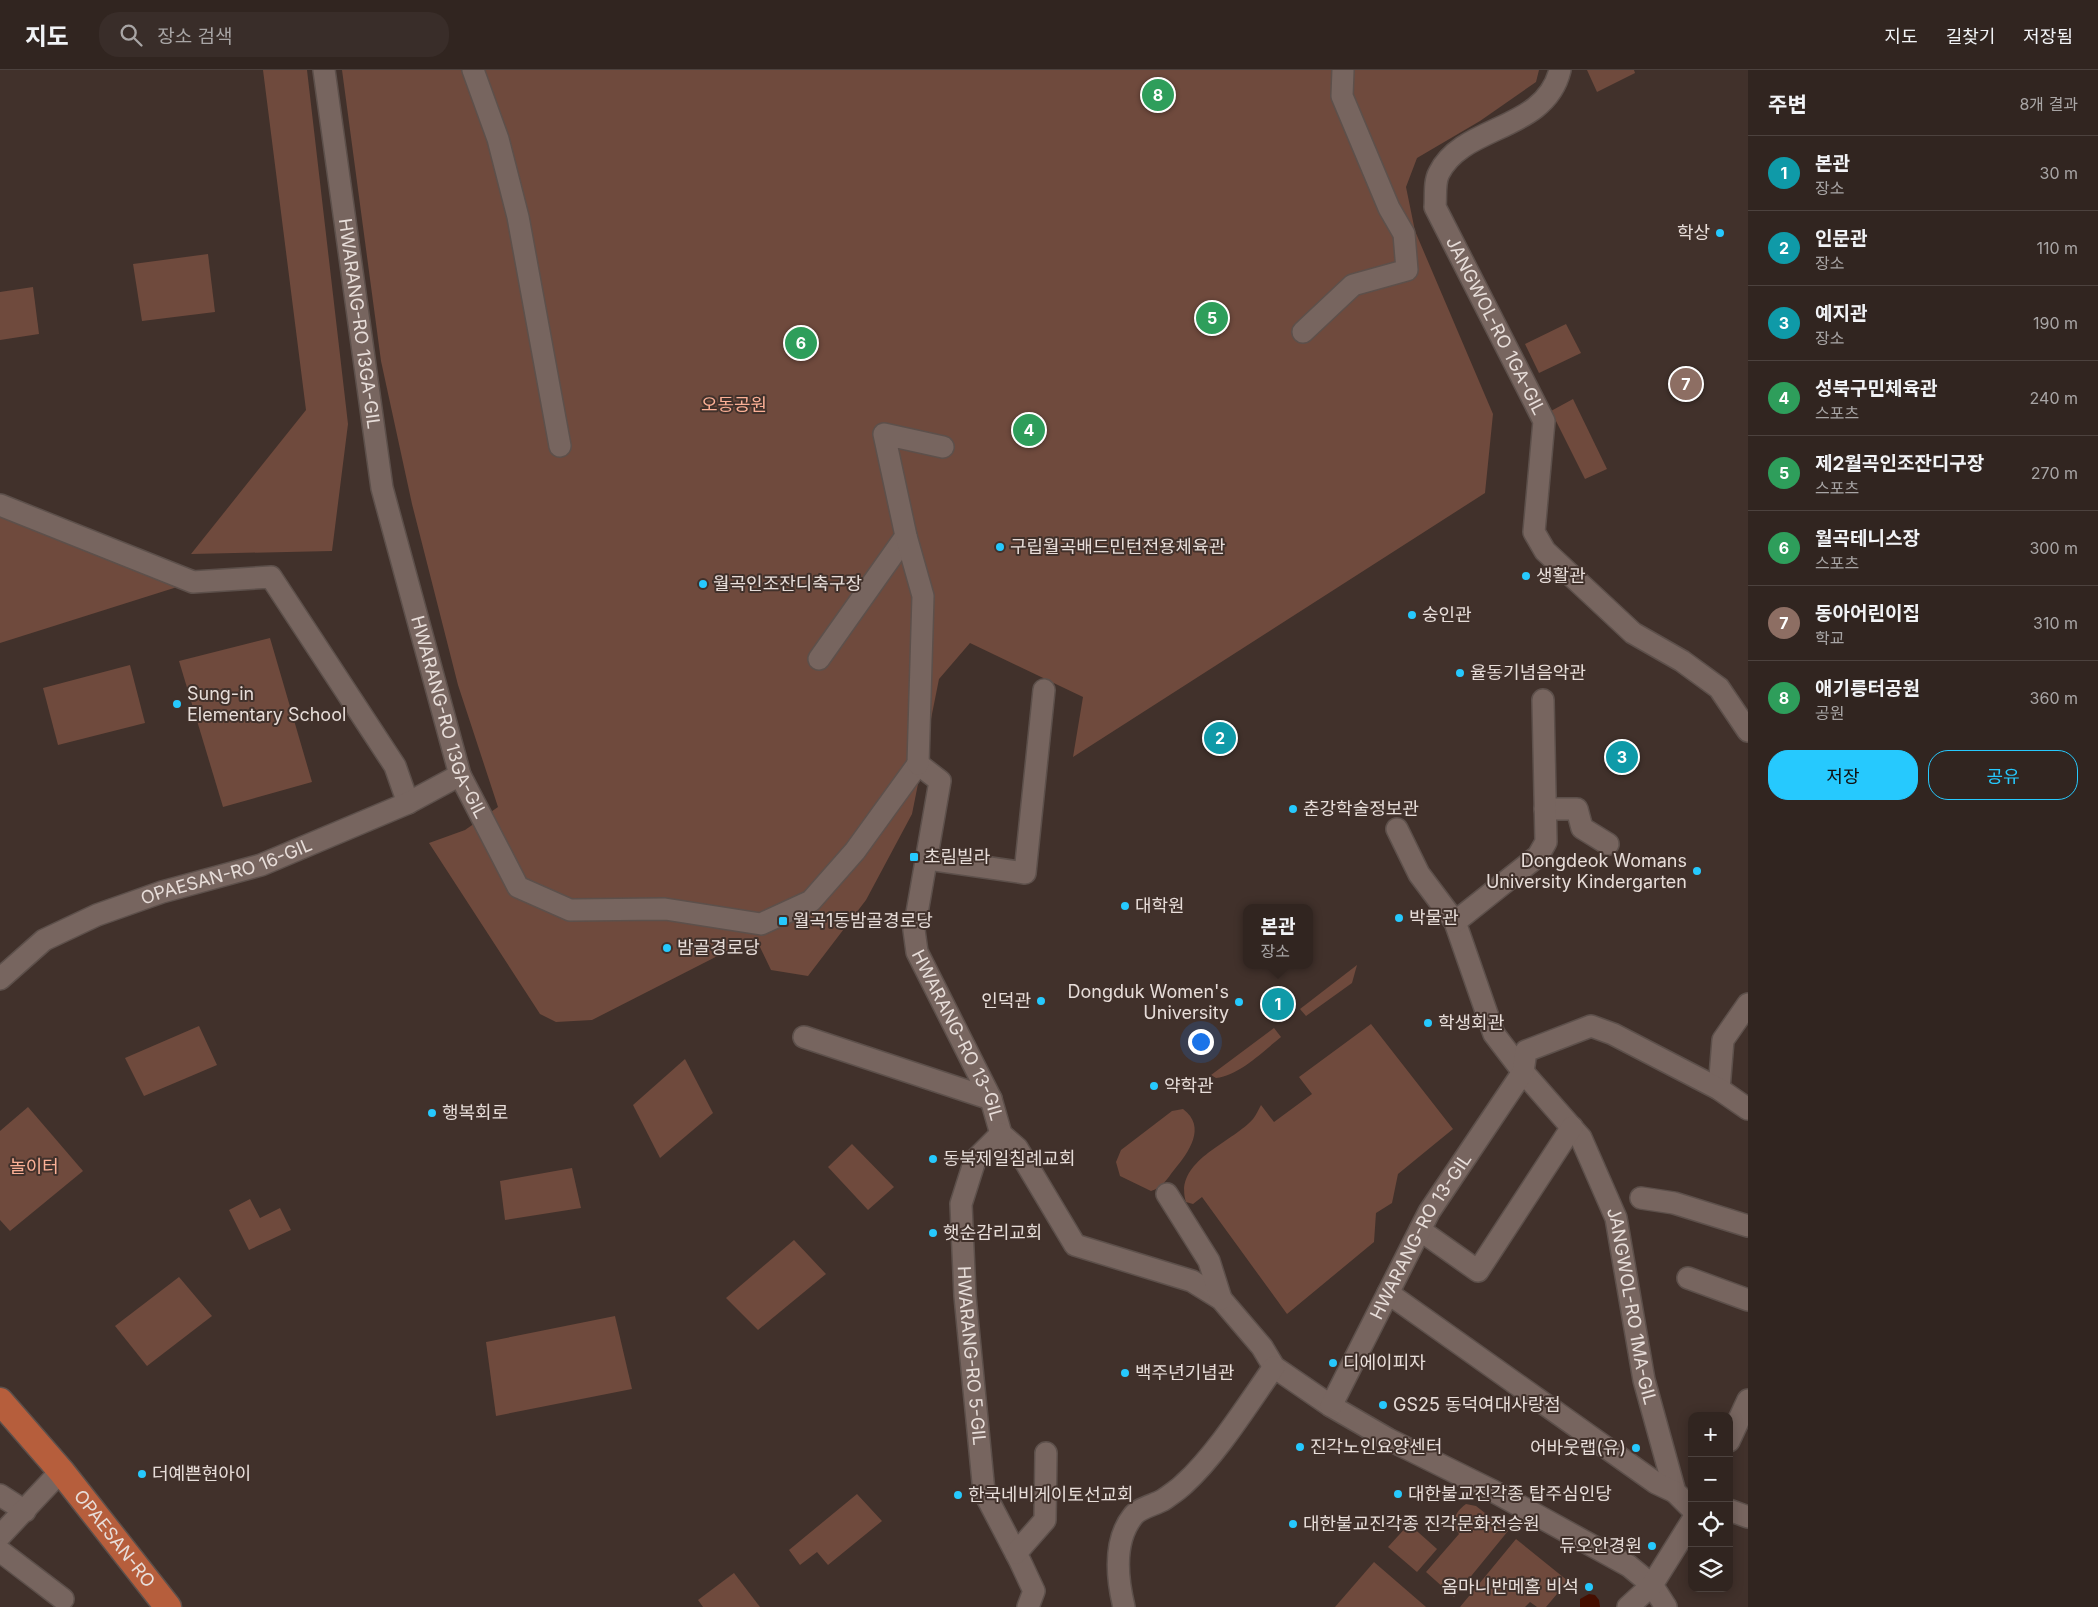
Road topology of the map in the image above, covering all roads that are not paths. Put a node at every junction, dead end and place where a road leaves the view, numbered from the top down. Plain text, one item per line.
1 (324, 70) edge
2 (473, 70) edge
3 (1343, 70) edge
4 (1560, 70) edge
5 (1303, 332) dead end
6 (560, 446) dead end
7 (943, 447) dead end
8 (0, 505) edge
9 (906, 536) junction
10 (819, 660) dead end
11 (1044, 690) dead end
12 (1543, 700) dead end
13 (1748, 731) edge
14 (918, 764) junction
15 (460, 775) junction
16 (408, 803) junction
17 (1545, 809) junction
18 (1396, 829) dead end
19 (1608, 844) dead end
20 (928, 858) junction
21 (1455, 922) junction
22 (0, 979) edge
23 (1748, 1004) edge
24 (804, 1037) dead end
25 (1523, 1072) junction
26 (1719, 1089) junction
27 (991, 1099) junction
28 (1748, 1109) edge
29 (1572, 1127) junction
30 (1001, 1134) junction
31 (1167, 1194) dead end
32 (1641, 1198) dead end
33 (1748, 1226) edge
34 (1420, 1230) junction
35 (1209, 1261) junction
36 (1688, 1278) dead end
37 (1192, 1281) junction
38 (1388, 1293) junction
39 (1221, 1299) junction
40 (1748, 1300) edge
41 (1274, 1367) junction
42 (1748, 1400) edge
43 (0, 1402) edge
44 (1331, 1406) junction
45 (1733, 1432) edge
46 (1046, 1453) dead end
47 (60, 1471) junction
48 (1676, 1492) junction
49 (0, 1495) edge
50 (1688, 1505) edge
51 (25, 1511) junction
52 (1733, 1511) edge
53 (1748, 1517) edge
54 (1688, 1527) edge
55 (0, 1536) edge
56 (0, 1551) edge
57 (1016, 1553) junction
58 (1652, 1585) junction
59 (63, 1599) dead end
60 (1122, 1600) edge
61 (1033, 1602) edge
62 (168, 1607) edge
63 (1628, 1607) edge
64 (1666, 1607) edge

1 - 15 street, HWARANG-RO 13GA-GIL
2 - 6 street
3 - 5 street
4 - 13 street, JANGWOL-RO 1GA-GIL
7 - 9 street
8 - 16 street
9 - 10 street
9 - 14 street
11 - 20 street
12 - 17 street
14 - 15 street, HWARANG-RO 13GA-GIL
14 - 20 street, HWARANG-RO 13-GIL
15 - 16 street, OPAESAN-RO 16-GIL
16 - 22 street, OPAESAN-RO 16-GIL
17 - 19 street
17 - 21 street
18 - 21 street, JANGWOL-RO 1MA-GIL
20 - 27 street, HWARANG-RO 13-GIL
21 - 25 street, JANGWOL-RO 1MA-GIL
23 - 26 street
24 - 27 street
25 - 26 street, HWARANG-RO 13-GIL
25 - 29 street, JANGWOL-RO 1MA-GIL
25 - 34 street, HWARANG-RO 13-GIL
26 - 28 street
27 - 30 street, HWARANG-RO 13-GIL
29 - 34 street
29 - 48 street, JANGWOL-RO 1MA-GIL
30 - 37 street, HWARANG-RO 13-GIL
30 - 57 street, HWARANG-RO 5-GIL
31 - 35 street
32 - 33 street
34 - 38 street, HWARANG-RO 13-GIL
35 - 37 street
35 - 39 street
36 - 40 street
37 - 39 street, HWARANG-RO 13-GIL
38 - 44 street, HWARANG-RO 13-GIL
38 - 48 street, JANGWOL-RO 1MA-GIL
39 - 41 street, HWARANG-RO 13-GIL
41 - 44 street, HWARANG-RO 13-GIL
41 - 60 street
42 - 45 street
43 - 47 main road, OPAESAN-RO
44 - 58 street, HWARANG-RO 13-GIL
46 - 57 street
47 - 51 street, OPAESAN-RO
47 - 62 main road, OPAESAN-RO
48 - 50 street, JANGWOL-RO 1MA-GIL
49 - 51 street
51 - 55 street, OPAESAN-RO
52 - 53 street
54 - 58 street
56 - 59 street
57 - 61 street, HWARANG-RO 5-GIL
58 - 63 street
58 - 64 street, HWARANG-RO 13-GIL

